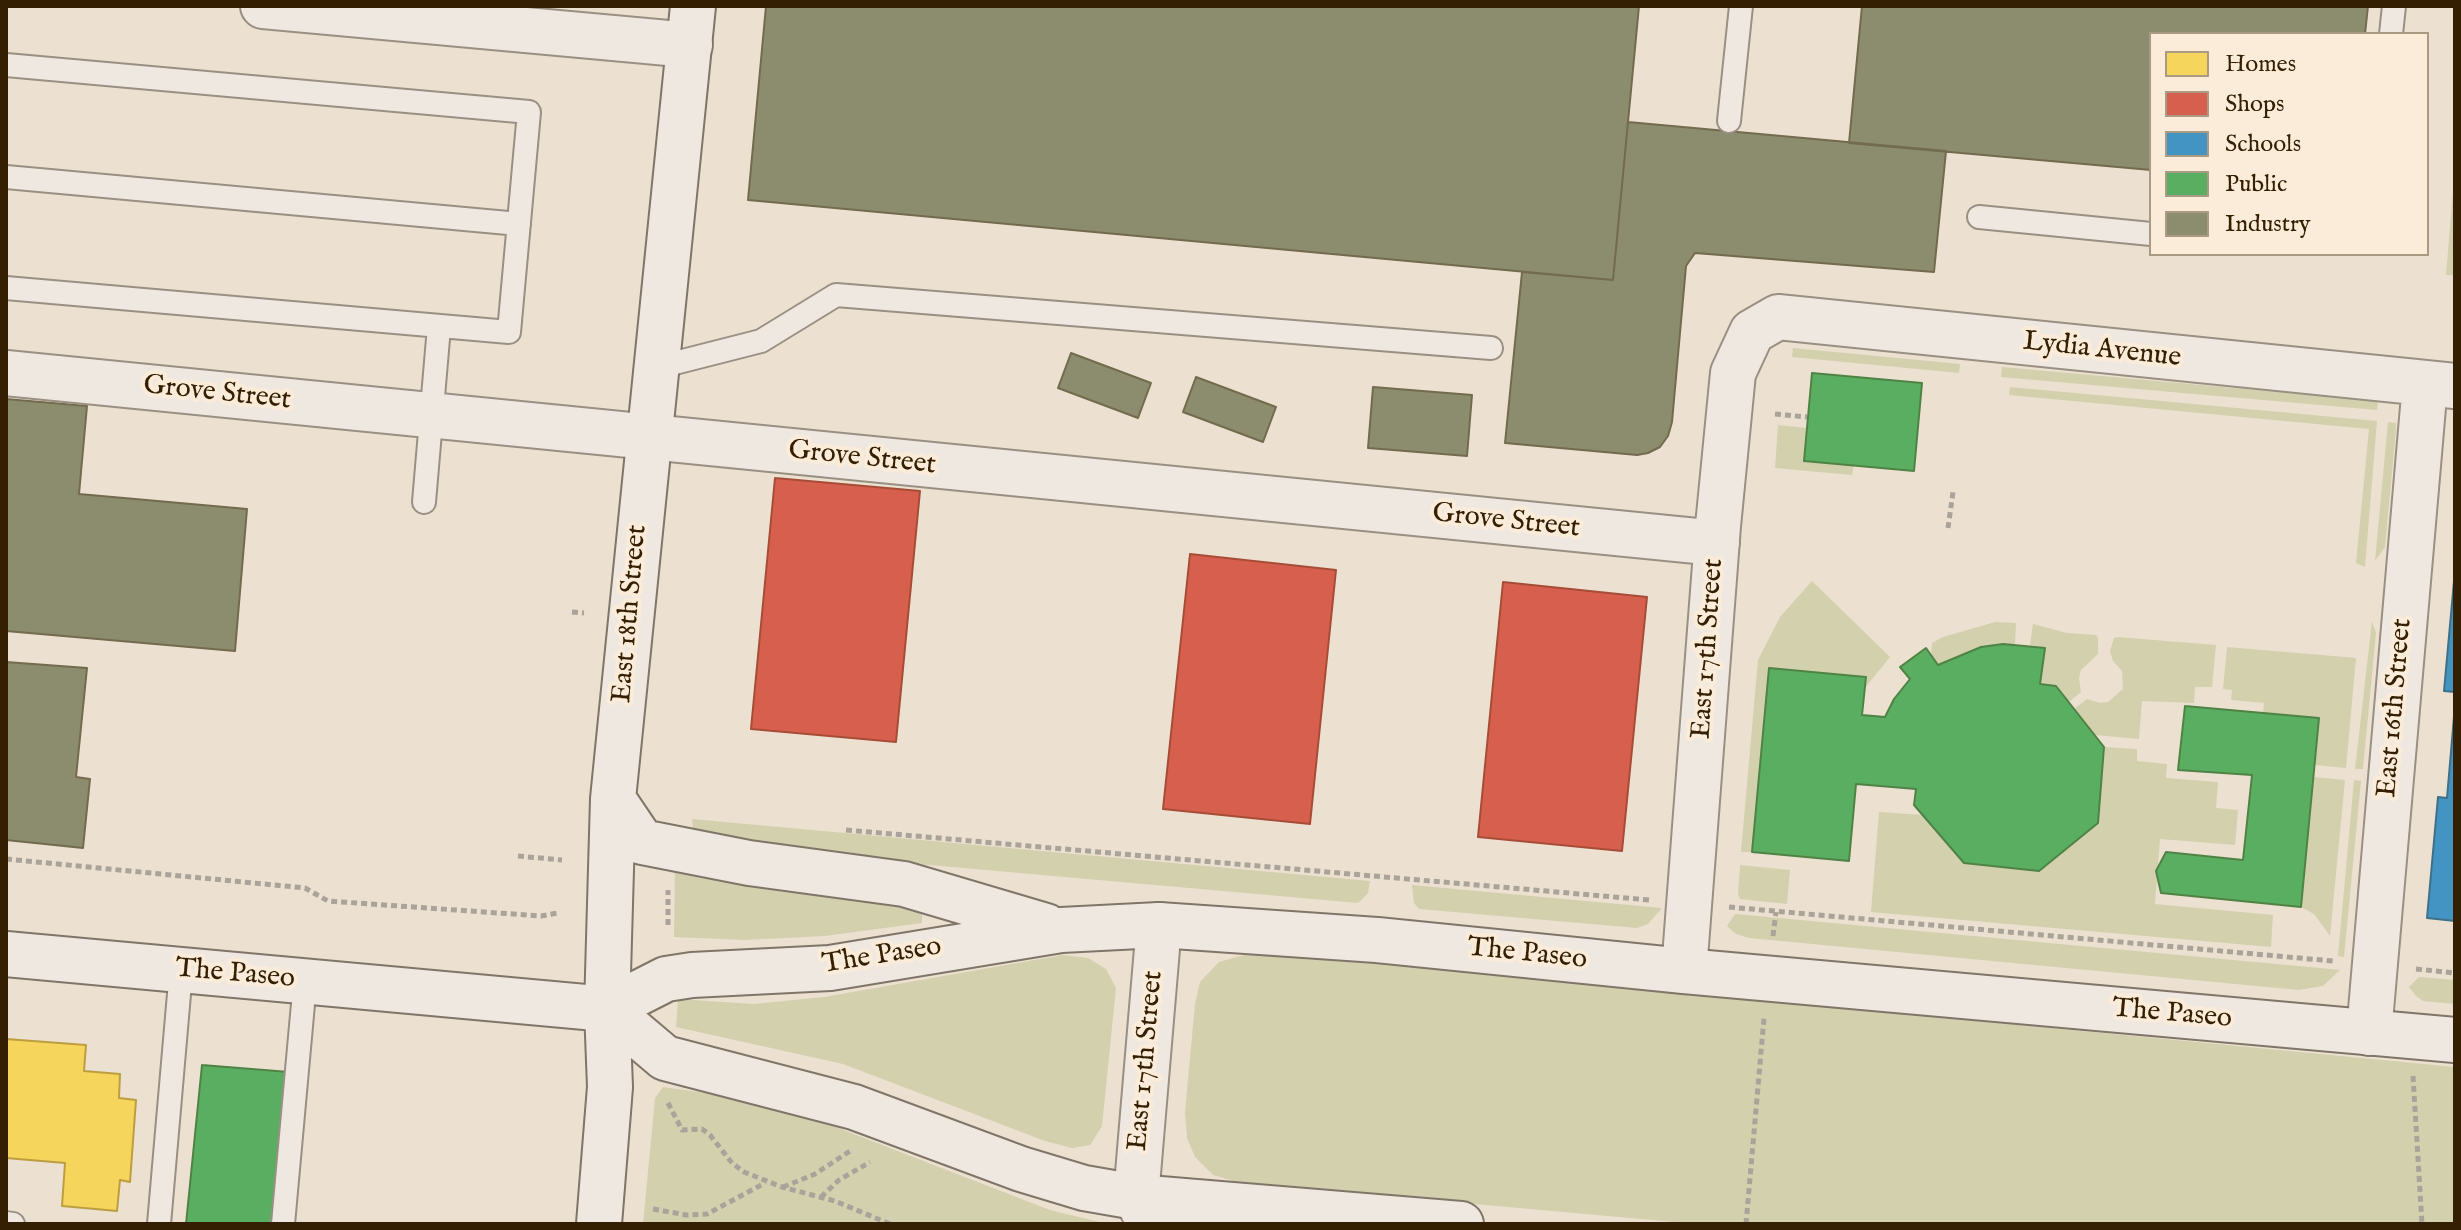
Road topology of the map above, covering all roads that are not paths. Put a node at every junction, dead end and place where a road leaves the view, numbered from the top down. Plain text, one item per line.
1 (263, 6) edge
2 (1741, 6) edge
3 (2394, 6) edge
4 (691, 26) edge
5 (2391, 32) edge
6 (6, 65) edge
7 (1729, 121) dead end
8 (6, 177) edge
9 (1979, 217) dead end
10 (519, 224) junction
11 (2149, 234) edge
12 (6, 288) edge
13 (439, 327) junction
14 (1752, 332) joint
15 (1491, 348) dead end
16 (655, 368) junction
17 (6, 373) edge
18 (2440, 385) edge
19 (431, 416) junction
20 (648, 437) junction
21 (424, 502) dead end
22 (1717, 543) junction
23 (613, 799) junction
24 (1159, 925) junction
25 (1061, 930) junction
26 (6, 954) edge
27 (181, 971) junction
28 (1684, 971) junction
29 (305, 982) junction
30 (607, 1009) junction
31 (2369, 1033) junction
32 (2455, 1040) edge
33 (1143, 1210) edge
34 (6, 1223) edge
35 (13, 1224) edge
36 (159, 1224) edge
37 (283, 1224) edge
38 (599, 1224) edge
39 (1461, 1224) edge

1 - 4 main road
2 - 7 lane
3 - 5 lane
4 - 16 main road, East 18th Street
6 - 10 lane
8 - 10 lane
9 - 11 lane
10 - 13 lane
12 - 13 lane
13 - 19 lane
14 - 18 main road, Lydia Avenue
14 - 22 main road, East 17th Street
15 - 16 lane
16 - 20 main road, East 18th Street
17 - 19 main road, Grove Street
18 - 31 main road, East 16th Street
19 - 20 main road, Grove Street
19 - 21 lane
20 - 22 main road, Grove Street
20 - 23 main road, East 18th Street
22 - 28 main road, East 17th Street
23 - 25 main road
23 - 30 main road, East 18th Street
24 - 25 main road, The Paseo
24 - 28 main road, The Paseo
24 - 33 main road, East 17th Street
25 - 30 main road, The Paseo
26 - 27 main road, The Paseo
27 - 29 main road, The Paseo
27 - 36 lane
28 - 31 main road, The Paseo
29 - 30 main road, The Paseo
29 - 37 lane
30 - 33 main road
30 - 38 main road, East 18th Street
31 - 32 main road, The Paseo
33 - 39 main road
34 - 35 lane

